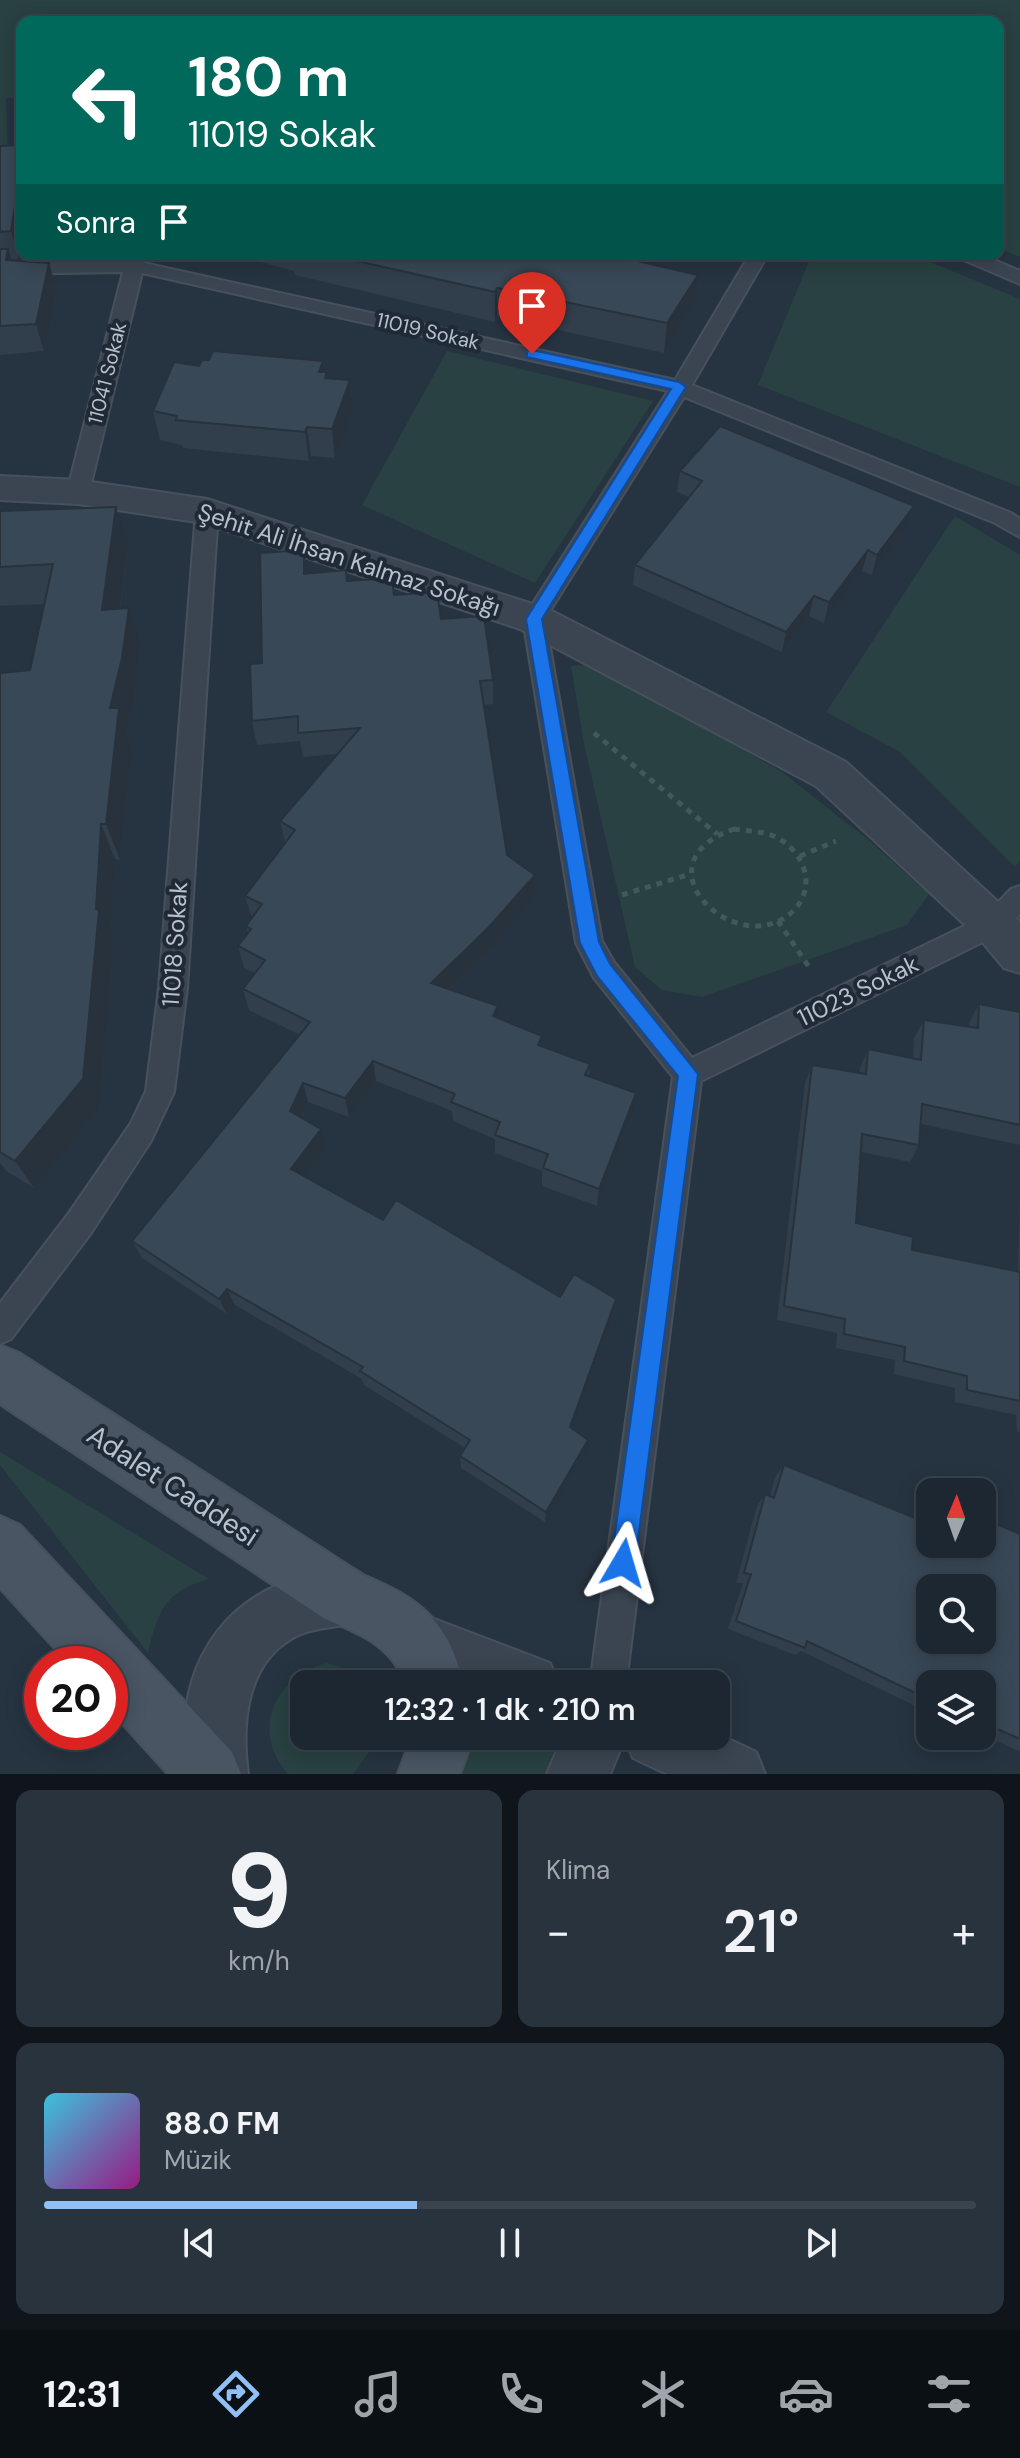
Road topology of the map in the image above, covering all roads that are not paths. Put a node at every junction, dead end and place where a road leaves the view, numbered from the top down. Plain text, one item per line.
1 (136, 260) edge
2 (756, 260) edge
3 (979, 260) edge
4 (0, 268) edge
5 (1020, 278) edge
6 (679, 387) junction
7 (0, 488) edge
8 (78, 492) junction
9 (207, 511) junction
10 (1020, 530) edge
11 (534, 619) junction
12 (1007, 910) edge
13 (1020, 954) edge
14 (688, 1074) junction
15 (0, 1328) edge
16 (0, 1372) edge
17 (0, 1545) edge
18 (346, 1598) junction
19 (92, 1646) edge
20 (425, 1663) edge
21 (460, 1670) edge
22 (610, 1670) edge
23 (128, 1686) edge
24 (437, 1750) edge
25 (589, 1750) edge
26 (684, 1750) edge
27 (210, 1774) edge
28 (217, 1774) edge
29 (429, 1774) edge
30 (578, 1774) edge
31 (734, 1774) edge

1 - 4 lane, 11019 Sokak
1 - 6 lane, 11019 Sokak
1 - 8 lane, 11041 Sokak
2 - 6 lane
3 - 5 lane
6 - 10 lane, 11019 Sokak
6 - 11 lane
7 - 8 street, Şehit Ali İhsan Kalmaz Sokağı
8 - 9 street, Şehit Ali İhsan Kalmaz Sokağı
9 - 11 street, Şehit Ali İhsan Kalmaz Sokağı
9 - 15 lane, 11018 Sokak
11 - 12 street, Şehit Ali İhsan Kalmaz Sokağı
11 - 14 lane
12 - 13 street, Şehit Ali İhsan Kalmaz Sokağı
12 - 14 lane, 11023 Sokak
14 - 22 lane
16 - 18 main road, Adalet Caddesi
17 - 19 main road
18 - 20 main road, Adalet Caddesi
18 - 28 street, Adalet Caddesi
20 - 21 street, Adalet Caddesi
23 - 27 main road
24 - 29 main road
25 - 30 street
26 - 31 street

